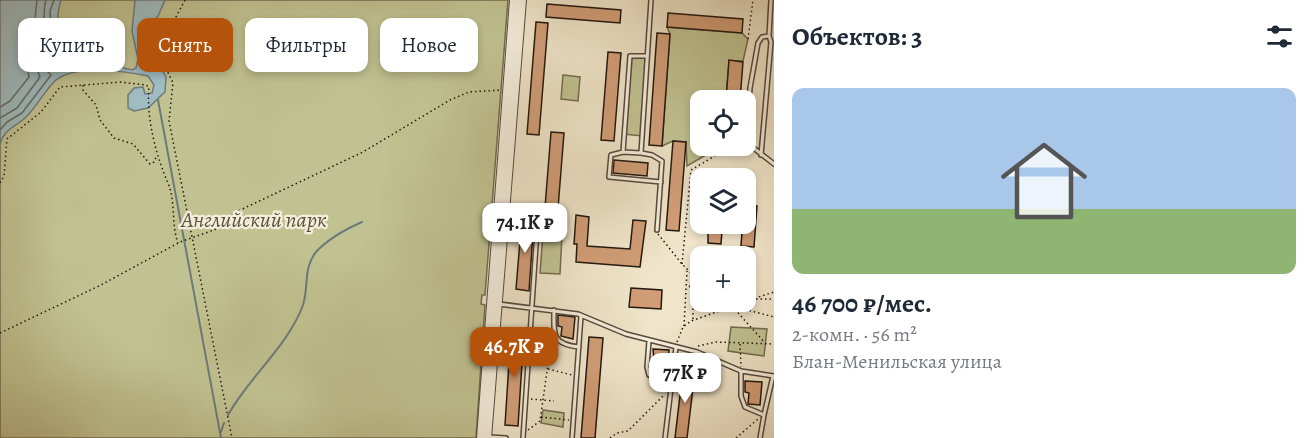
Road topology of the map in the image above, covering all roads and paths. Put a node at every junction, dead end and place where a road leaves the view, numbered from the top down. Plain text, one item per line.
1 (185, 0) edge
2 (514, 0) edge
3 (522, 0) edge
4 (651, 0) edge
5 (753, 0) edge
6 (771, 0) edge
7 (769, 36) junction
8 (748, 39) dead end
9 (647, 56) junction
10 (84, 84) junction
11 (750, 90) edge
12 (507, 91) junction
13 (756, 150) edge
14 (623, 152) junction
15 (641, 153) junction
16 (157, 154) junction
17 (761, 155) junction
18 (715, 156) edge
19 (774, 164) edge
20 (661, 182) junction
21 (0, 183) edge
22 (502, 210) junction
23 (657, 230) joint
24 (194, 237) junction
25 (179, 243) junction
26 (682, 264) junction
27 (687, 270) junction
28 (690, 273) edge
29 (687, 284) junction
30 (690, 286) edge
31 (774, 292) edge
32 (756, 299) edge
33 (756, 299) edge
34 (774, 299) edge
35 (495, 304) junction
36 (531, 306) junction
37 (554, 309) junction
38 (756, 311) edge
39 (694, 312) edge
40 (714, 312) edge
41 (737, 312) edge
42 (581, 316) junction
43 (774, 316) edge
44 (693, 321) junction
45 (683, 327) junction
46 (0, 333) edge
47 (554, 333) junction
48 (650, 340) junction
49 (529, 341) junction
50 (558, 341) junction
51 (765, 343) junction
52 (740, 344) junction
53 (774, 344) edge
54 (579, 347) junction
55 (676, 347) junction
56 (693, 350) dead end
57 (547, 368) junction
58 (741, 370) junction
59 (576, 375) junction
60 (773, 376) edge
61 (672, 387) junction
62 (525, 399) junction
63 (543, 400) junction
64 (554, 401) dead end
65 (764, 415) junction
66 (541, 417) junction
67 (573, 420) junction
68 (523, 436) edge
69 (485, 437) edge
70 (231, 438) edge
71 (506, 438) edge
72 (572, 438) edge
73 (610, 438) edge
74 (665, 438) edge
75 (736, 438) edge
76 (760, 438) edge

1 - 24 path
2 - 12 street
3 - 22 street
4 - 9 lane
5 - 8 path
6 - 7 lane
7 - 11 lane
7 - 17 lane
9 - 14 lane
9 - 15 lane
10 - 16 path
10 - 16 path
10 - 21 path
12 - 22 street
12 - 24 path
13 - 17 lane
14 - 15 lane
14 - 20 lane
15 - 20 lane
16 - 25 path
17 - 19 lane
18 - 26 path
20 - 23 lane
22 - 35 street
22 - 36 lane
23 - 26 path
24 - 25 path
24 - 70 path
25 - 46 path
26 - 27 path
27 - 28 path
27 - 29 path
29 - 30 path
29 - 45 path
31 - 32 path
33 - 34 path
35 - 36 lane
35 - 69 street
36 - 37 lane
36 - 49 lane
37 - 42 lane
37 - 47 lane
38 - 43 path
39 - 44 path
40 - 44 path
41 - 51 path
42 - 48 lane
42 - 54 lane
44 - 45 path
45 - 55 path
47 - 49 path
47 - 50 lane
48 - 55 lane
48 - 61 lane
49 - 62 lane
50 - 54 lane
50 - 57 path
51 - 52 path
51 - 53 path
52 - 56 path
52 - 58 path
54 - 59 lane
55 - 58 lane
55 - 61 lane
57 - 59 path
57 - 63 path
58 - 60 lane
58 - 65 lane
59 - 67 lane
60 - 65 lane
61 - 73 path
61 - 74 lane
62 - 63 path
62 - 68 lane
63 - 64 path
63 - 66 path
65 - 75 path
65 - 76 lane
66 - 67 path
66 - 68 path
67 - 72 lane
69 - 71 lane

